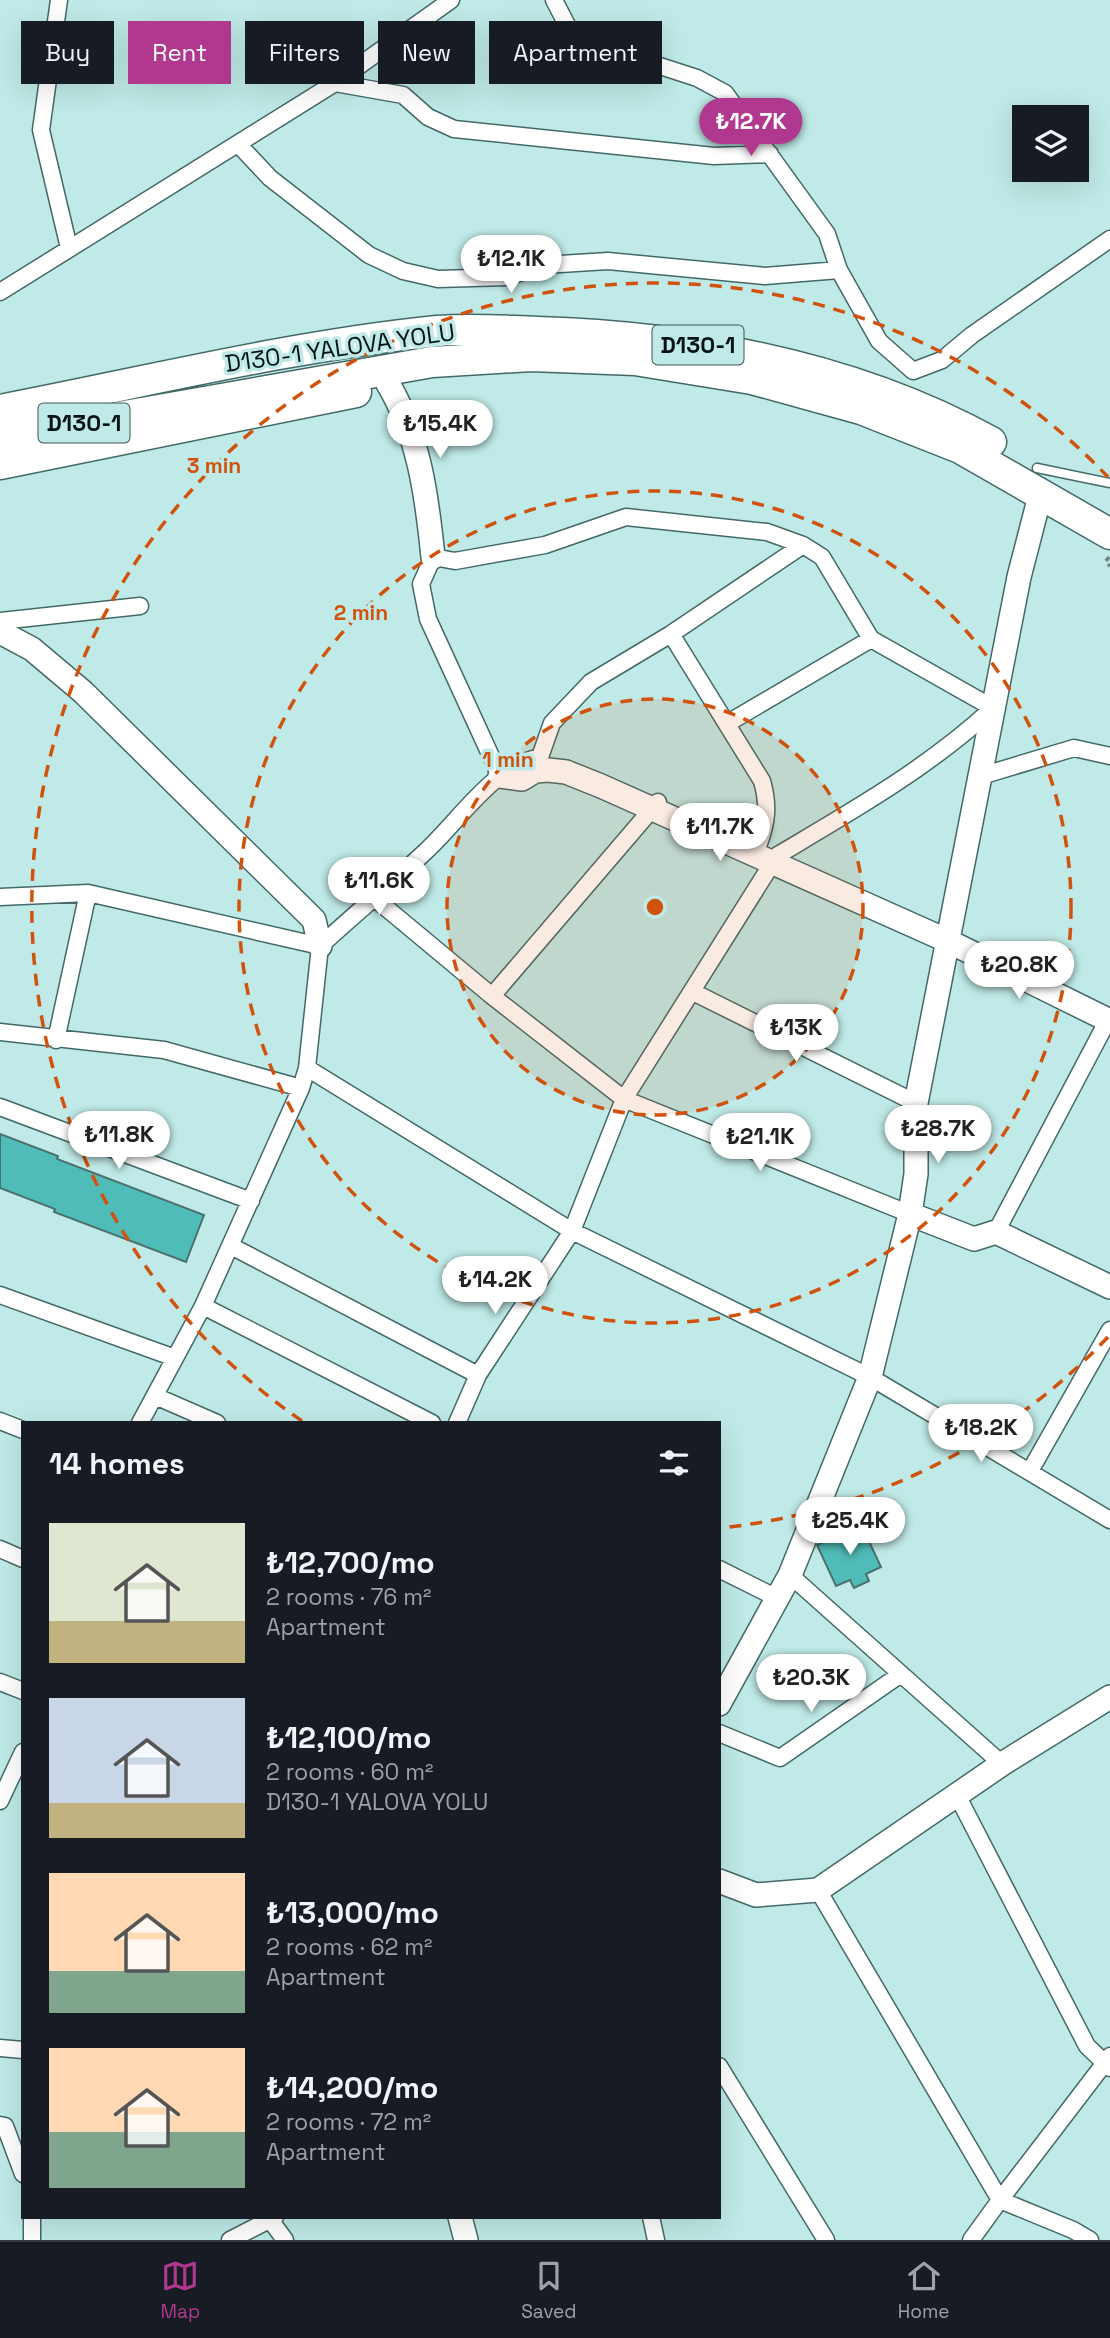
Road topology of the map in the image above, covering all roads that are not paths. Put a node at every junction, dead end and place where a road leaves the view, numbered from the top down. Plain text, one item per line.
1 (59, 0) edge
2 (451, 0) edge
3 (554, 0) edge
4 (364, 62) edge
5 (333, 84) edge
6 (341, 84) edge
7 (239, 145) junction
8 (770, 154) junction
9 (1110, 239) edge
10 (69, 248) junction
11 (839, 270) junction
12 (0, 292) edge
13 (253, 360) junction
14 (432, 362) junction
15 (387, 382) junction
16 (0, 391) edge
17 (0, 410) edge
18 (0, 438) edge
19 (0, 464) edge
20 (1039, 480) junction
21 (1110, 483) edge
22 (1110, 510) edge
23 (803, 545) junction
24 (1108, 548) edge
25 (433, 557) junction
26 (140, 606) dead end
27 (0, 621) edge
28 (0, 632) edge
29 (671, 634) junction
30 (871, 639) junction
31 (993, 708) junction
32 (728, 723) junction
33 (1110, 756) edge
34 (540, 757) junction
35 (500, 776) junction
36 (981, 776) junction
37 (655, 805) junction
38 (770, 854) junction
39 (88, 893) junction
40 (0, 897) edge
41 (373, 897) junction
42 (948, 936) junction
43 (320, 946) junction
44 (692, 992) junction
45 (492, 996) junction
46 (1109, 1016) edge
47 (0, 1032) edge
48 (56, 1040) junction
49 (307, 1068) junction
50 (300, 1088) junction
51 (624, 1099) junction
52 (916, 1103) junction
53 (0, 1107) edge
54 (251, 1201) junction
55 (910, 1214) junction
56 (572, 1231) junction
57 (996, 1232) junction
58 (231, 1246) junction
59 (1110, 1287) edge
60 (0, 1295) edge
61 (203, 1306) junction
62 (1110, 1330) edge
63 (175, 1358) junction
64 (478, 1375) junction
65 (870, 1377) junction
66 (155, 1396) junction
67 (0, 1421) edge
68 (141, 1421) edge
69 (212, 1421) edge
70 (428, 1421) edge
71 (458, 1421) edge
72 (21, 1429) edge
73 (1031, 1471) junction
74 (1110, 1520) edge
75 (0, 1549) edge
76 (21, 1558) edge
77 (721, 1570) edge
78 (790, 1575) junction
79 (779, 1599) junction
80 (901, 1674) junction
81 (0, 1682) edge
82 (21, 1690) edge
83 (1109, 1698) edge
84 (721, 1700) edge
85 (721, 1734) edge
86 (21, 1756) edge
87 (1002, 1764) junction
88 (957, 1795) junction
89 (0, 1801) edge
90 (721, 1882) edge
91 (818, 1891) junction
92 (0, 2048) edge
93 (21, 2050) edge
94 (1108, 2062) edge
95 (721, 2069) edge
96 (0, 2125) edge
97 (21, 2170) edge
98 (1000, 2200) junction
99 (32, 2219) edge
100 (268, 2219) edge
101 (271, 2219) edge
102 (461, 2219) edge
103 (651, 2219) edge
104 (32, 2240) edge
105 (230, 2240) edge
106 (285, 2240) edge
107 (466, 2240) edge
108 (656, 2240) edge
109 (826, 2240) edge
110 (971, 2240) edge
111 (1090, 2240) edge

1 - 10 street
2 - 4 street
3 - 8 street
5 - 7 street
6 - 8 street
7 - 10 street
7 - 11 street
8 - 11 street
9 - 11 street
10 - 12 street
13 - 16 highway
13 - 17 highway, D130-1 YALOVA YOLU / D130-1
13 - 20 highway, D130-1 YALOVA YOLU / D130-1
14 - 15 highway
14 - 18 highway, D130-1
14 - 20 highway, D130-1
15 - 19 highway
15 - 25 street
20 - 21 lane
20 - 22 highway, D130-1 YALOVA YOLU / D130-1
20 - 24 highway, D130-1
20 - 31 street
23 - 25 street
23 - 29 street
23 - 30 street
25 - 35 street
26 - 27 street
28 - 43 street
29 - 32 street
29 - 34 street
30 - 31 street
30 - 32 street
31 - 36 street
31 - 38 street
32 - 38 street
33 - 36 street
34 - 35 street
34 - 37 street
35 - 37 street
35 - 41 street
36 - 42 street
37 - 38 street
37 - 45 street
38 - 42 street
38 - 44 street
39 - 40 street
39 - 43 street
39 - 48 street
41 - 43 street
41 - 45 street
42 - 46 street
42 - 52 street
43 - 49 street
44 - 51 street
44 - 52 street
45 - 51 street
46 - 57 street
47 - 48 street
48 - 50 street
49 - 50 street
49 - 56 street
50 - 54 street
51 - 55 street
51 - 56 street
52 - 55 street
53 - 54 street
54 - 58 street
55 - 57 street
55 - 65 street
56 - 64 street
56 - 65 street
57 - 59 street
58 - 61 street
58 - 64 street
60 - 63 street
61 - 63 street
61 - 70 street
62 - 73 street
63 - 66 street
64 - 71 street
65 - 73 street
65 - 78 street
66 - 68 street
66 - 69 street
67 - 72 street
73 - 74 street
75 - 76 street
77 - 79 street
78 - 79 street
78 - 80 street
79 - 84 street
80 - 85 street
80 - 87 street
81 - 82 street
83 - 87 street
86 - 89 street
87 - 88 street
88 - 91 street
88 - 94 street
90 - 91 street
91 - 98 street
92 - 93 street
94 - 98 street
95 - 109 street
96 - 97 street
98 - 110 street
98 - 111 street
99 - 104 street
100 - 105 street
101 - 106 street
102 - 107 street
103 - 108 street

